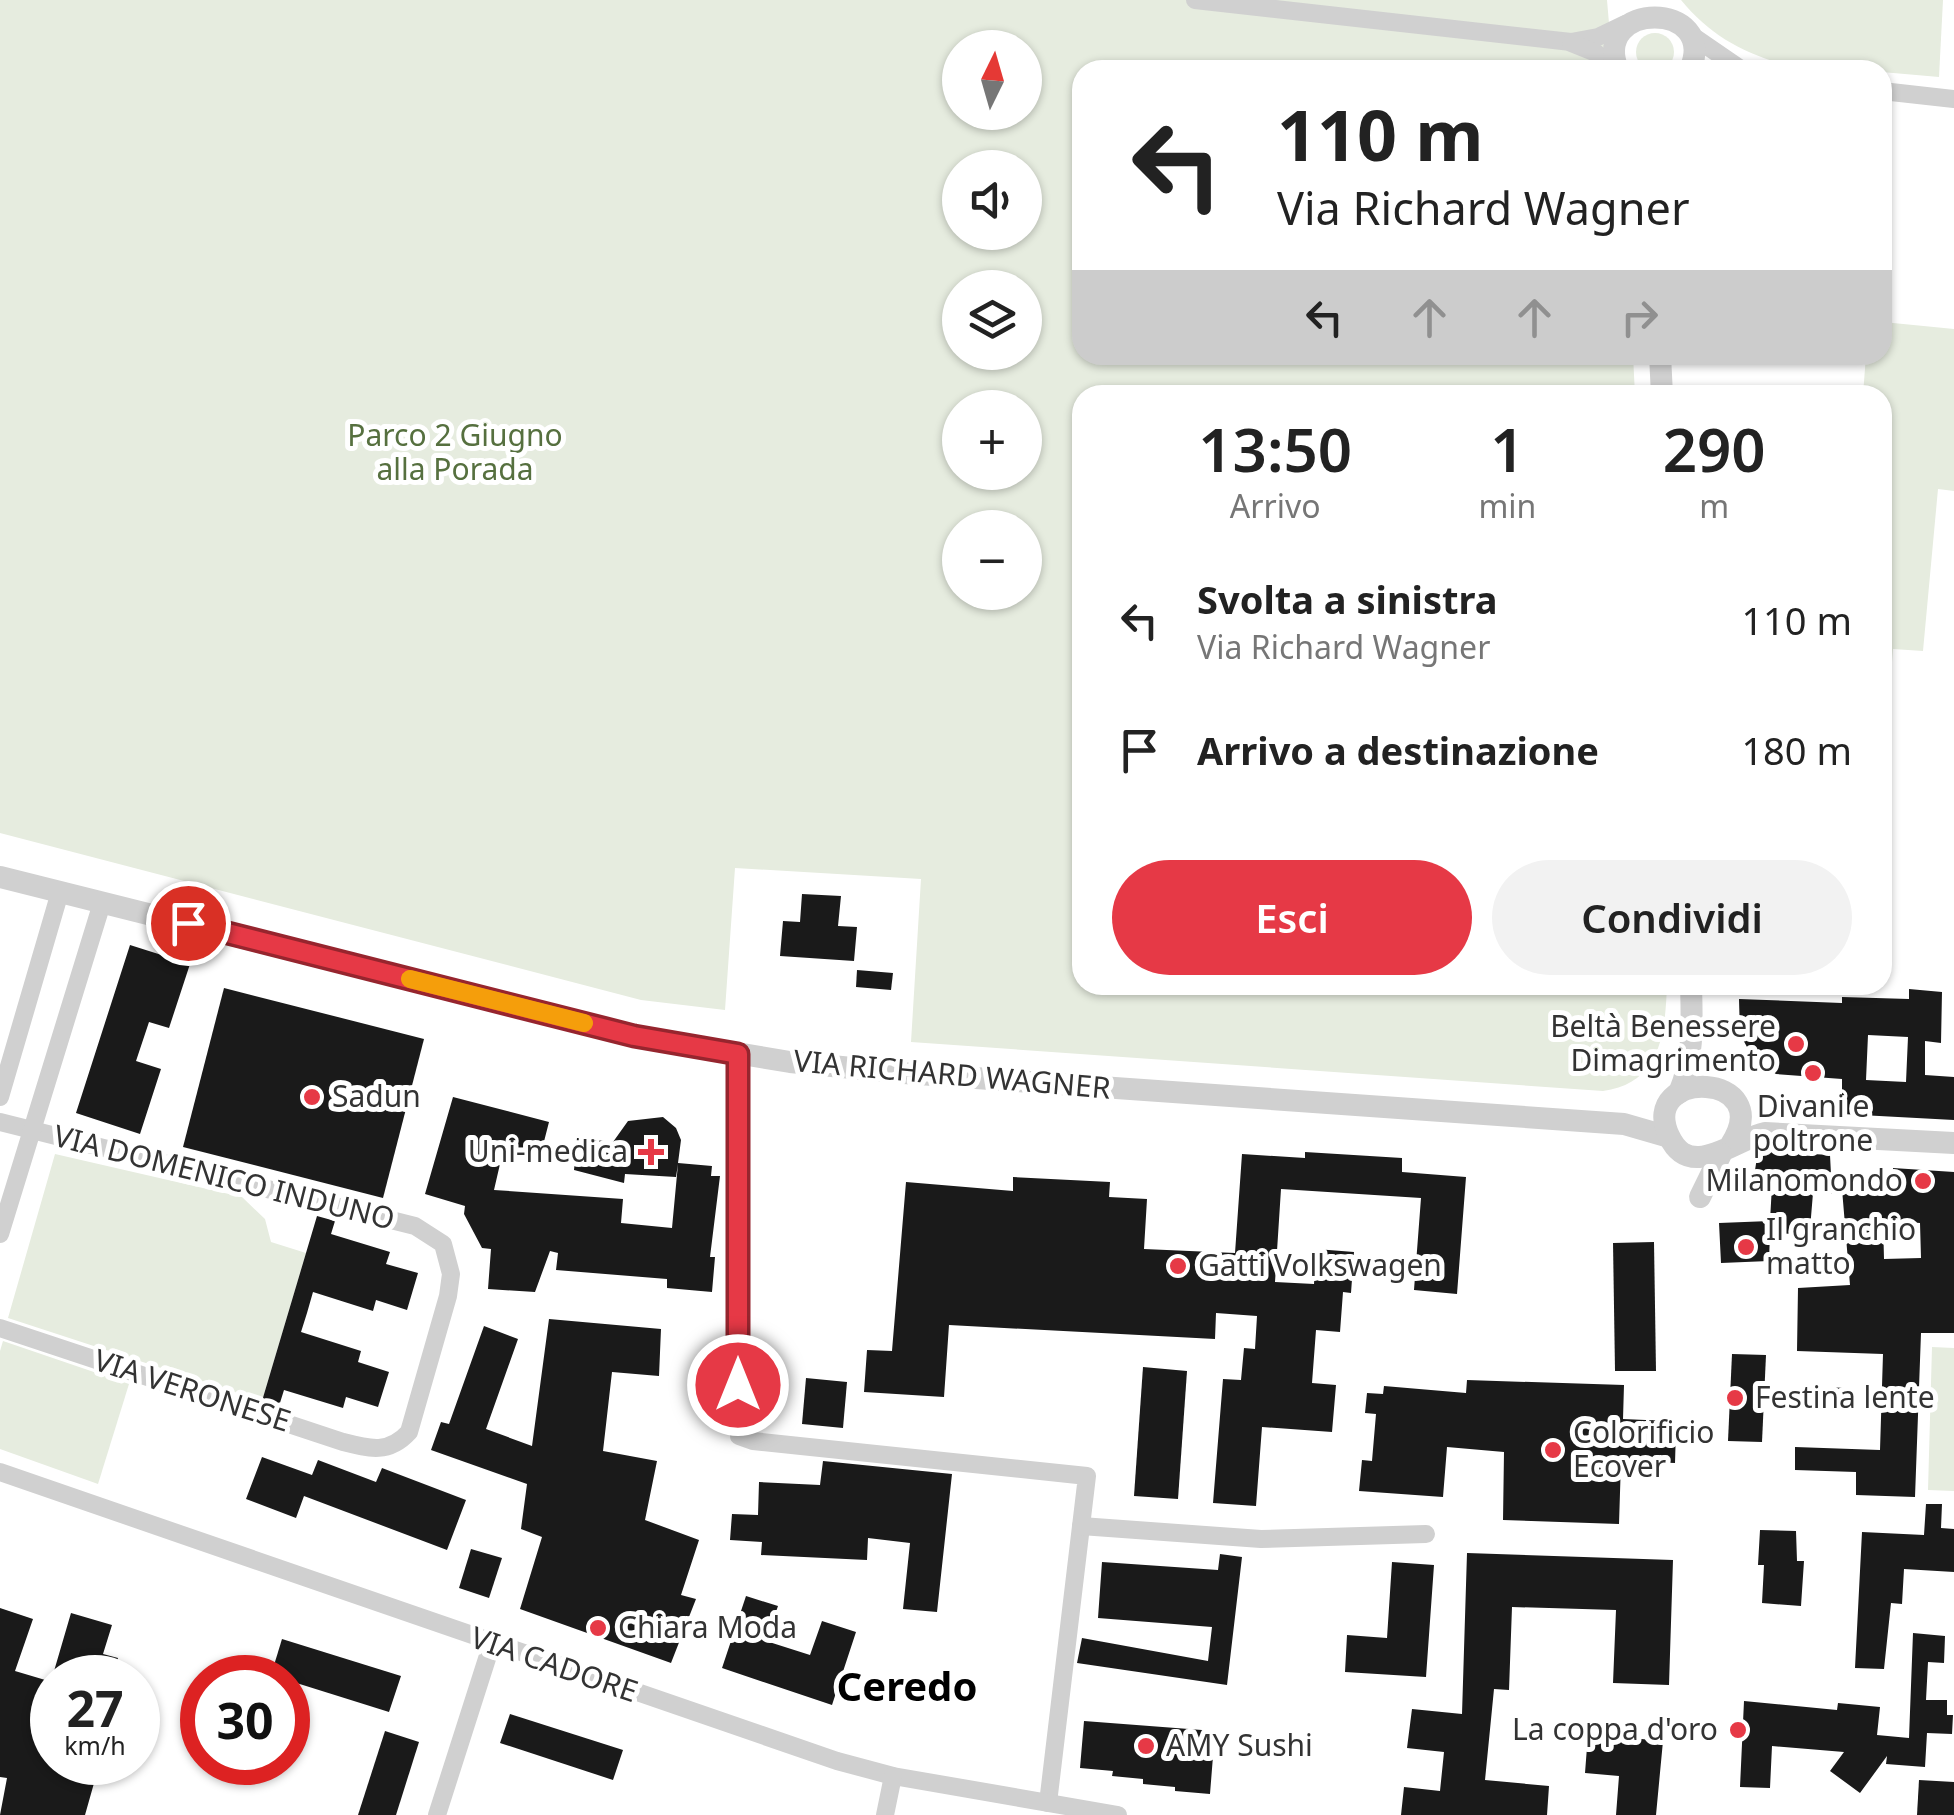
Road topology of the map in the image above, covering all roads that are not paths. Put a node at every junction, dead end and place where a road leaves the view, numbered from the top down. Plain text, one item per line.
1 (1195, 0) edge
2 (1634, 0) edge
3 (1667, 0) edge
4 (1624, 24) junction
5 (1686, 28) junction
6 (1571, 42) junction
7 (1605, 60) edge
8 (1616, 60) edge
9 (1693, 60) edge
10 (1729, 60) edge
11 (1892, 92) edge
12 (1954, 98) edge
13 (0, 877) edge
14 (60, 892) junction
15 (102, 903) junction
16 (1690, 995) edge
17 (1692, 1027) junction
18 (738, 1054) junction
19 (1729, 1096) junction
20 (0, 1097) edge
21 (1675, 1098) junction
22 (0, 1122) edge
23 (1624, 1124) junction
24 (31, 1130) junction
25 (1807, 1133) junction
26 (1954, 1143) edge
27 (1678, 1146) junction
28 (1726, 1150) junction
29 (0, 1234) edge
30 (0, 1328) edge
31 (385, 1448) joint
32 (0, 1472) edge
33 (1081, 1526) junction
34 (1426, 1534) dead end
35 (492, 1644) junction
36 (893, 1776) junction
37 (1048, 1803) junction
38 (1109, 1814) edge
39 (437, 1815) edge
40 (885, 1815) edge

1 - 6 street
2 - 4 street
3 - 5 street
4 - 5 street
4 - 6 street
4 - 8 street
5 - 9 street
5 - 10 street
6 - 7 street
11 - 12 street
13 - 14 street, VIA RICHARD WAGNER
14 - 15 street, VIA RICHARD WAGNER
14 - 20 street
15 - 18 street, VIA RICHARD WAGNER
15 - 24 street
16 - 17 street
17 - 19 street
17 - 21 street
18 - 23 street, VIA RICHARD WAGNER
18 - 33 street
19 - 21 street
19 - 25 street
19 - 28 street
21 - 23 street, VIA RICHARD WAGNER
21 - 27 street
22 - 24 street, VIA DOMENICO INDUNO
23 - 27 street, VIA RICHARD WAGNER
24 - 29 street
24 - 31 street, VIA DOMENICO INDUNO
25 - 26 street
25 - 28 street
27 - 28 street
27 - 28 street
30 - 31 street, VIA VERONESE
32 - 35 street, VIA CADORE
33 - 34 street
33 - 37 street
35 - 36 street, VIA CADORE
35 - 39 street
36 - 37 street, VIA CADORE
36 - 40 street
37 - 38 street, VIA CADORE

